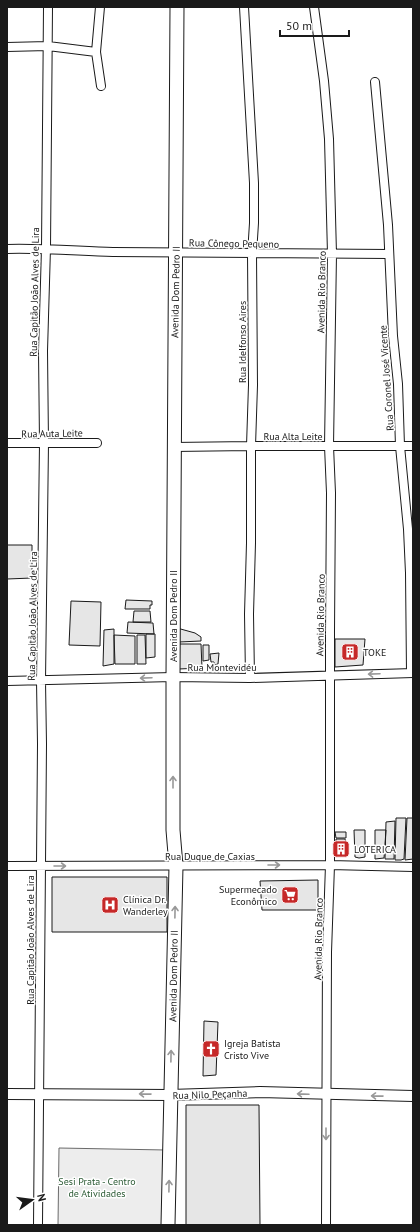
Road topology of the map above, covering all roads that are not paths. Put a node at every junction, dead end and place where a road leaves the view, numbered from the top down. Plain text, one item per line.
1 (48, 7) edge
2 (100, 7) edge
3 (177, 7) edge
4 (244, 7) edge
5 (314, 7) edge
6 (48, 46) junction
7 (7, 47) edge
8 (96, 52) junction
9 (375, 82) dead end
10 (100, 86) dead end
11 (7, 248) edge
12 (46, 248) junction
13 (176, 252) junction
14 (252, 254) junction
15 (332, 254) junction
16 (389, 254) junction
17 (97, 442) dead end
18 (44, 443) junction
19 (7, 444) edge
20 (251, 446) junction
21 (329, 446) junction
22 (400, 446) junction
23 (413, 446) edge
24 (174, 448) junction
25 (412, 673) edge
26 (330, 676) junction
27 (173, 677) junction
28 (250, 678) junction
29 (7, 681) edge
30 (41, 681) junction
31 (330, 865) junction
32 (7, 866) edge
33 (40, 866) junction
34 (176, 866) junction
35 (413, 867) edge
36 (7, 1094) edge
37 (326, 1094) junction
38 (39, 1095) junction
39 (170, 1095) junction
40 (413, 1096) edge
41 (38, 1225) edge
42 (168, 1225) edge
43 (326, 1225) edge

1 - 6 street, Rua Capitão João Alves de Lira
2 - 8 street
3 - 13 main road, Avenida Dom Pedro II
4 - 14 street, Rua Idelfonso Aires
5 - 15 street, Avenida Rio Branco
6 - 7 street
6 - 8 street
6 - 12 street, Rua Capitão João Alves de Lira
8 - 10 street
9 - 16 street, Rua Coronel José Vicente
11 - 12 street, Rua Cônego Pequeno
12 - 13 street, Rua Cônego Pequeno
12 - 18 street, Rua Capitão João Alves de Lira
13 - 14 street, Rua Cônego Pequeno
13 - 24 main road, Avenida Dom Pedro II
14 - 15 street, Rua Cônego Pequeno
14 - 20 street, Rua Idelfonso Aires
15 - 16 street, Rua Cônego Pequeno
15 - 21 street, Avenida Rio Branco
16 - 22 street, Rua Coronel José Vicente
17 - 18 street, Rua Auta Leite
18 - 19 street, Rua Auta Leite
18 - 30 street, Rua Capitão João Alves de Lira
20 - 21 street, Rua Alta Leite
20 - 24 street, Rua Alta Leite
20 - 28 street, Rua Idelfonso Aires
21 - 22 street, Rua Alta Leite
21 - 26 street, Avenida Rio Branco
22 - 23 street, Rua Alta Leite
22 - 25 street, Rua Coronel José Vicente
24 - 27 main road, Avenida Dom Pedro II
25 -> 26 street, Rua Montevidéu
26 - 28 street, Rua Montevidéu
26 - 31 street, Avenida Rio Branco
27 - 28 street, Rua Montevidéu
27 -> 30 street, Rua Montevidéu
34 -> 27 main road, Avenida Dom Pedro II
29 - 30 street, Rua Montevidéu
30 - 33 street, Rua Capitão João Alves de Lira
34 -> 31 street, Rua Duque de Caxias
31 - 35 street, Rua Duque de Caxias
31 - 37 street, Avenida Rio Branco
32 - 33 street, Rua Duque de Caxias
33 -> 34 street, Rua Duque de Caxias
33 - 38 street, Rua Capitão João Alves de Lira
39 -> 34 main road, Avenida Dom Pedro II
36 - 38 street, Rua Nilo Peçanha
37 -> 39 street, Rua Nilo Peçanha
40 -> 37 street, Rua Nilo Peçanha
37 -> 43 street, Avenida Rio Branco
39 -> 38 street, Rua Nilo Peçanha
38 - 41 street, Rua Capitão João Alves de Lira
42 -> 39 main road, Avenida Dom Pedro II

